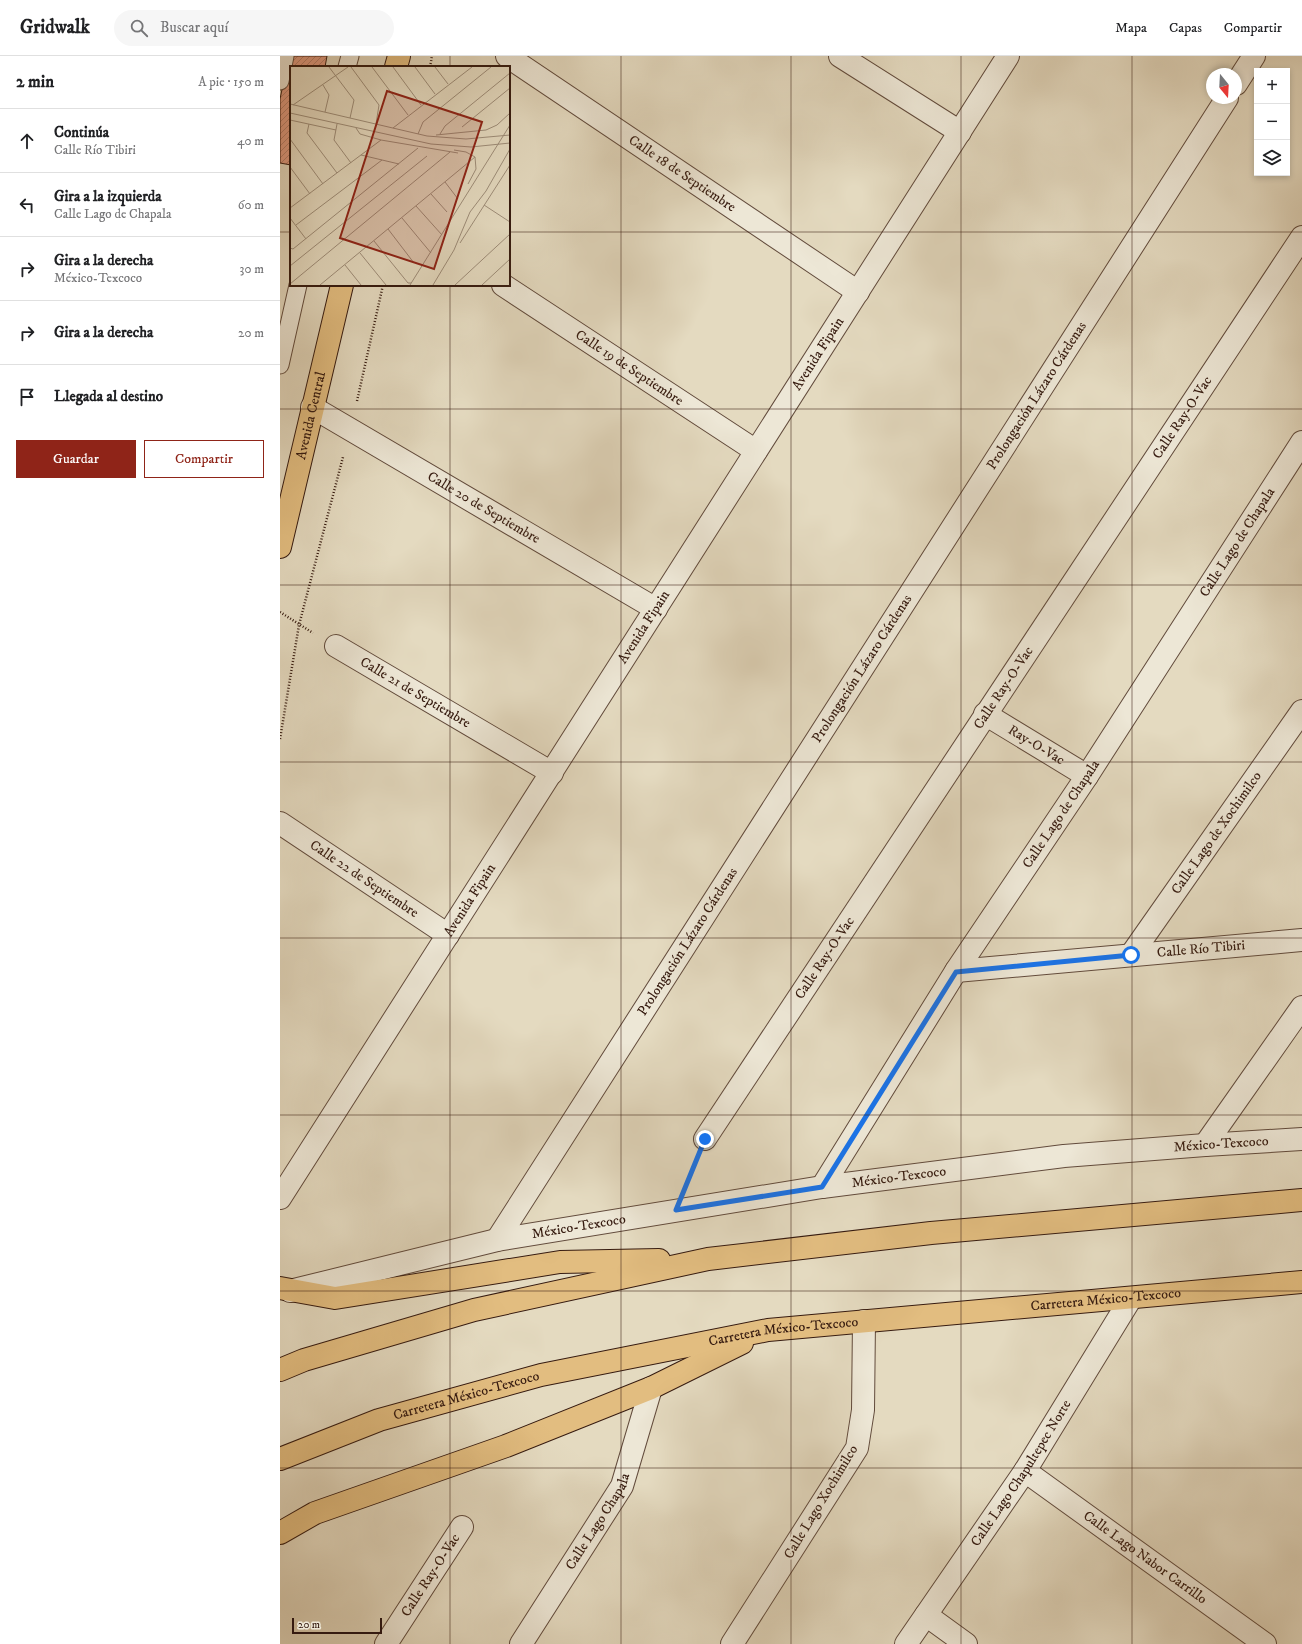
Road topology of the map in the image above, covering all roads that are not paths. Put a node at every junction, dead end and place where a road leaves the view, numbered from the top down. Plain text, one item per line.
1 (285, 56) edge
2 (350, 56) edge
3 (399, 56) edge
4 (507, 56) edge
5 (840, 56) edge
6 (1008, 56) edge
7 (1254, 56) edge
8 (347, 66) edge
9 (396, 66) edge
10 (1242, 75) edge
11 (280, 81) edge
12 (1223, 104) edge
13 (960, 132) junction
14 (1302, 237) edge
15 (298, 286) edge
16 (342, 286) edge
17 (504, 286) edge
18 (858, 292) junction
19 (280, 365) edge
20 (312, 407) junction
21 (1302, 442) edge
22 (756, 451) junction
23 (280, 547) edge
24 (656, 609) junction
25 (336, 646) road end
26 (1302, 711) edge
27 (985, 714) junction
28 (552, 772) junction
29 (1087, 776) junction
30 (280, 823) edge
31 (448, 934) junction
32 (1302, 940) edge
33 (1131, 955) junction
34 (956, 972) junction
35 (1302, 1007) edge
36 (705, 1139) road end
37 (1302, 1139) edge
38 (1204, 1144) junction
39 (822, 1187) junction
40 (280, 1198) edge
41 (1302, 1200) edge
42 (498, 1240) junction
43 (708, 1259) junction
44 (1302, 1282) edge
45 (285, 1289) edge
46 (1131, 1298) junction
47 (864, 1321) junction
48 (768, 1330) junction
49 (280, 1370) edge
50 (651, 1388) junction
51 (280, 1459) edge
52 (1025, 1471) junction
53 (462, 1527) dead end
54 (280, 1533) edge
55 (926, 1615) junction
56 (386, 1644) edge
57 (522, 1644) edge
58 (732, 1644) edge
59 (906, 1644) edge
60 (966, 1644) edge
61 (1265, 1644) edge

1 - 11 lane
2 - 8 lane
3 - 9 highway
4 - 18 street, Calle 18 de Septiembre
5 - 13 street
6 - 13 street, Avenida Fipain
7 - 10 street
12 - 42 street, Prolongación Lázaro Cárdenas
13 - 18 street, Avenida Fipain
14 - 27 street, Calle Ray-O-Vac
15 - 19 lane
16 - 20 highway, Avenida Central
17 - 22 street, Calle 19 de Septiembre
18 - 22 street, Avenida Fipain
20 - 23 highway, Avenida Central
20 - 24 street, Calle 20 de Septiembre
21 - 29 street, Calle Lago de Chapala
22 - 24 street, Avenida Fipain
24 - 28 street, Avenida Fipain
25 - 28 street, Calle 21 de Septiembre
26 - 33 street, Calle Lago de Xochimilco
27 - 29 street, Ray-O-Vac
27 - 36 street, Calle Ray-O-Vac
28 - 31 street, Avenida Fipain
29 - 34 street, Calle Lago de Chapala
30 - 31 street, Calle 22 de Septiembre
31 - 40 street, Avenida Fipain
32 - 33 street, Calle Río Tibiri
33 - 34 street, Calle Río Tibiri
34 - 39 street, Calle Lago de Chapala
35 - 38 street
37 - 38 street, México-Texcoco
38 - 39 street, México-Texcoco
39 - 42 street, México-Texcoco
41 - 43 highway
42 - 45 street, México-Texcoco
43 - 45 highway
43 - 49 highway
44 - 46 highway, Carretera México-Texcoco
46 - 47 highway, Carretera México-Texcoco
46 - 52 street, Calle Lago Chapultepec Norte
47 - 48 highway, Carretera México-Texcoco
47 - 58 street, Calle Lago Xochimilco
48 - 50 highway
48 - 51 highway, Carretera México-Texcoco
50 - 54 highway
50 - 57 street, Calle Lago Chapala
52 - 55 street, Calle Lago Chapultepec Norte
52 - 61 street, Calle Lago Nabor Carrillo
53 - 56 street, Calle Ray-O-Vac
55 - 59 street, Calle Lago Chapultepec Norte
55 - 60 street

